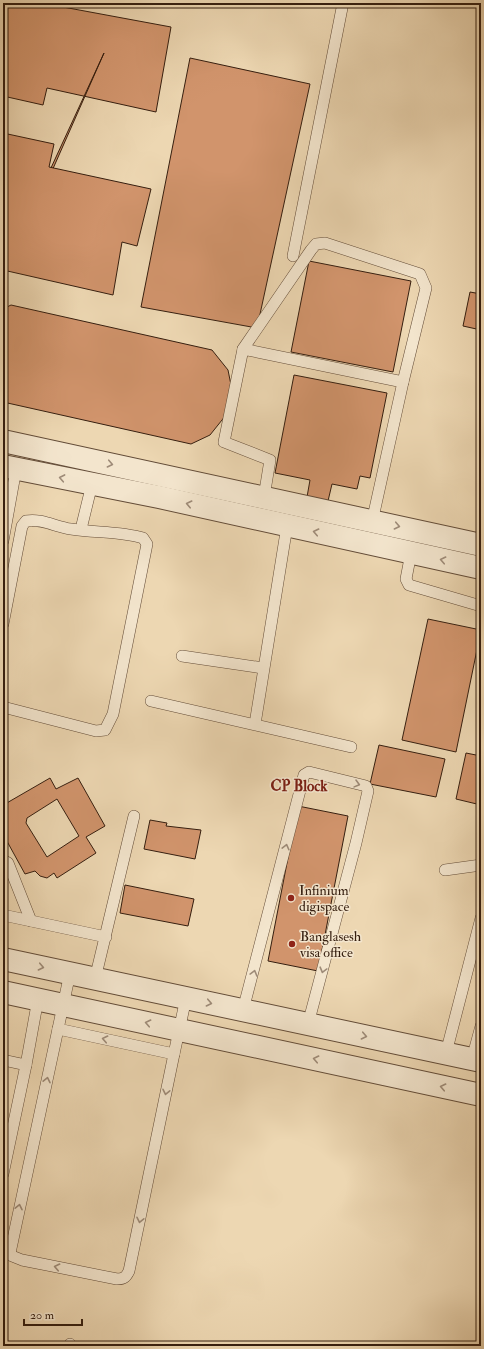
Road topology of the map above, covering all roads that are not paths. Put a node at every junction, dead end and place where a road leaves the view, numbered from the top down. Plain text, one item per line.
1 (343, 3) edge
2 (293, 256) dead end
3 (243, 349) junction
4 (403, 382) junction
5 (3, 441) edge
6 (10, 467) edge
7 (92, 484) junction
8 (257, 496) junction
9 (242, 516) junction
10 (372, 522) junction
11 (287, 526) junction
12 (81, 530) junction
13 (3, 541) edge
14 (481, 545) edge
15 (411, 553) junction
16 (481, 568) edge
17 (481, 606) edge
18 (3, 624) edge
19 (182, 656) dead end
20 (263, 668) junction
21 (151, 701) dead end
22 (3, 707) edge
23 (255, 724) junction
24 (351, 747) dead end
25 (134, 816) dead end
26 (3, 860) edge
27 (481, 865) edge
28 (445, 870) dead end
29 (3, 915) edge
30 (481, 918) edge
31 (31, 921) junction
32 (106, 937) junction
33 (3, 959) edge
34 (70, 973) junction
35 (95, 979) junction
36 (3, 992) edge
37 (186, 998) junction
38 (38, 999) junction
39 (64, 1005) junction
40 (243, 1010) junction
41 (308, 1024) junction
42 (481, 1026) edge
43 (58, 1029) junction
44 (179, 1030) junction
45 (446, 1053) junction
46 (174, 1054) junction
47 (3, 1060) edge
48 (477, 1060) edge
49 (26, 1065) junction
50 (481, 1095) edge
51 (3, 1174) edge

1 - 2 lane
3 - 4 lane
3 - 4 lane
3 - 8 lane
4 - 10 lane
5 -> 8 street
7 -> 6 street
6 - 13 lane
9 -> 7 street
7 - 12 lane
8 - 9 street
8 - 10 street
9 - 11 street
10 -> 14 street
15 -> 11 street
11 - 20 lane
12 - 18 lane
12 - 22 lane
16 -> 15 street
15 - 17 lane
19 - 20 lane
20 - 23 lane
21 - 23 lane
23 - 24 lane
25 - 32 lane
26 - 31 lane
27 - 28 lane
29 - 31 lane
30 - 45 lane
31 - 32 lane
32 - 35 lane
33 -> 34 street
34 - 35 street
34 - 39 lane
35 - 37 street
36 - 38 street
37 -> 40 street
37 - 44 lane
38 - 39 street
38 - 49 lane
39 - 43 lane
44 -> 39 street
40 - 41 street
40 -> 41 lane
41 -> 45 street
42 - 48 lane
46 -> 43 lane
46 -> 43 lane
44 - 46 lane
50 -> 44 street
45 - 48 street
47 - 49 lane
49 - 51 lane

